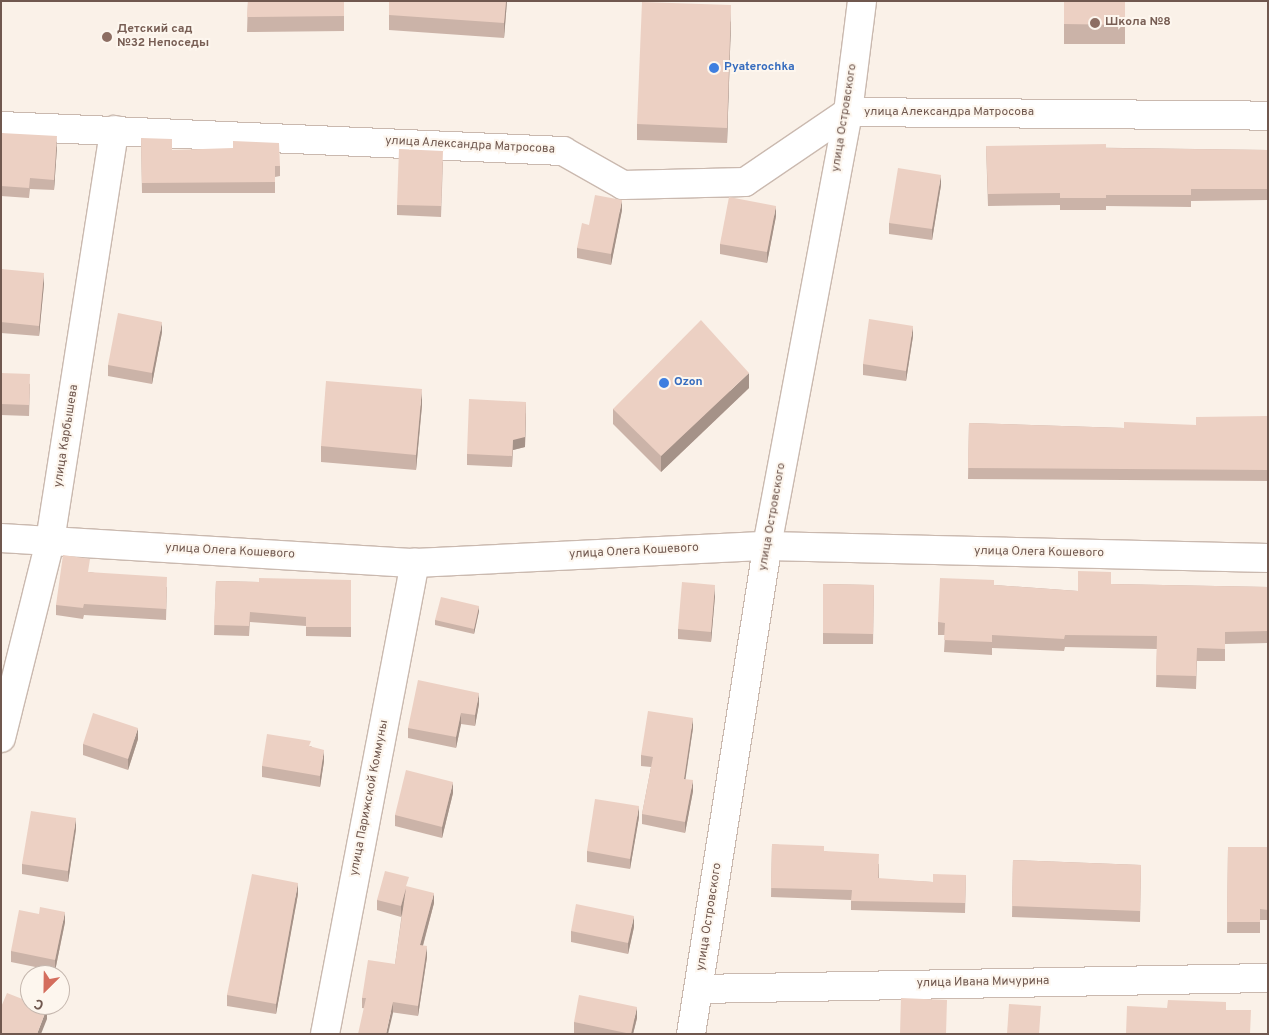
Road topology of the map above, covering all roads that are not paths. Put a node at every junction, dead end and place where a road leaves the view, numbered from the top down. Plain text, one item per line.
1 (862, 1) edge
2 (848, 112) junction
3 (1268, 116) edge
4 (1, 126) edge
5 (114, 130) junction
6 (1, 538) edge
7 (50, 541) junction
8 (767, 546) junction
9 (1268, 558) edge
10 (415, 562) junction
11 (1, 738) edge
12 (1268, 978) edge
13 (699, 989) junction
14 (325, 1034) edge
15 (691, 1034) edge

1 - 2 street, улица Островского
2 - 3 street, улица Александра Матросова
2 - 5 street, улица Александра Матросова
2 - 8 street, улица Островского
4 - 5 street, улица Александра Матросова
5 - 7 street, улица Карбышева
6 - 7 street, улица Олега Кошевого
7 - 10 street, улица Олега Кошевого
7 - 11 street, улица Карбышева
8 - 9 street, улица Олега Кошевого
8 - 10 street, улица Олега Кошевого
8 - 13 street, улица Островского
10 - 14 street, улица Парижской Коммуны
12 - 13 street, улица Ивана Мичурина
13 - 15 street, улица Островского

